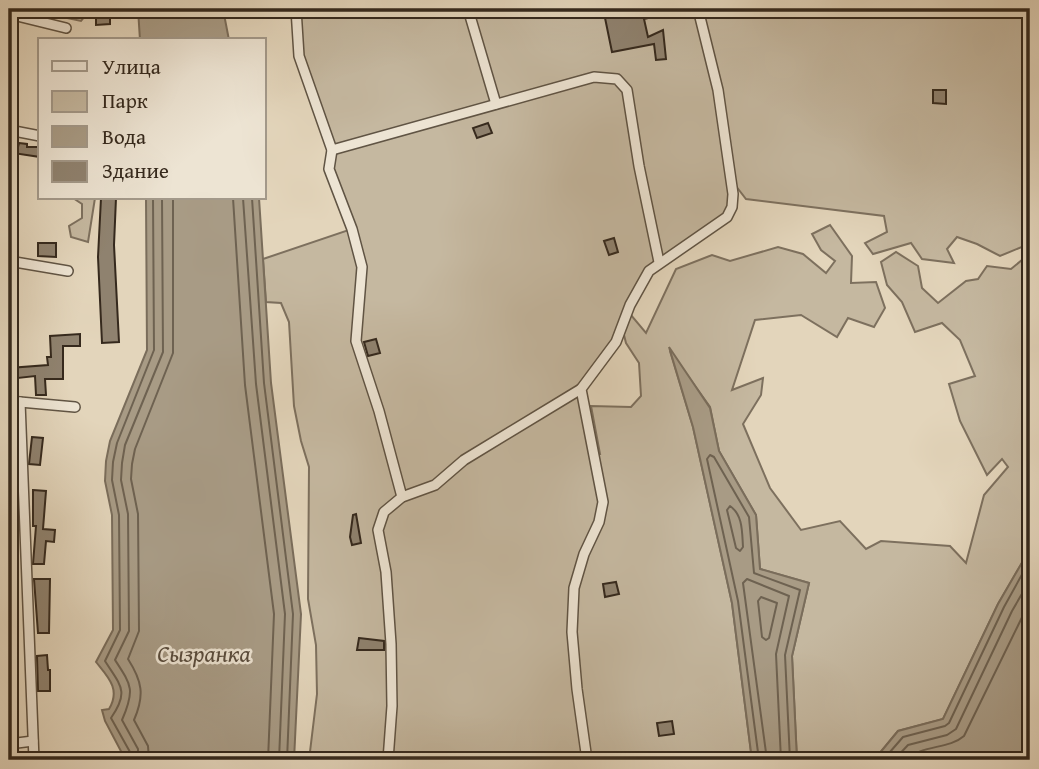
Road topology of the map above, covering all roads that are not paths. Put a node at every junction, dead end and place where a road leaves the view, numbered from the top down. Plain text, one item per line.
1 (296, 9) edge
2 (468, 9) edge
3 (698, 9) edge
4 (9, 14) edge
5 (65, 28) dead end
6 (496, 104) junction
7 (9, 130) edge
8 (38, 136) edge
9 (332, 150) junction
10 (9, 261) edge
11 (659, 262) junction
12 (68, 271) dead end
13 (581, 389) junction
14 (9, 401) edge
15 (20, 402) junction
16 (75, 407) dead end
17 (402, 497) junction
18 (33, 741) junction
19 (9, 744) edge
20 (34, 760) edge
21 (388, 760) edge
22 (587, 760) edge

1 - 9 street
2 - 6 street
3 - 11 street
4 - 5 street
6 - 9 street
6 - 11 street
7 - 8 street
9 - 17 street
10 - 12 street
11 - 13 street
13 - 17 street
13 - 22 street
14 - 15 street
15 - 16 street
15 - 18 street
17 - 21 street
18 - 19 street
18 - 20 street

